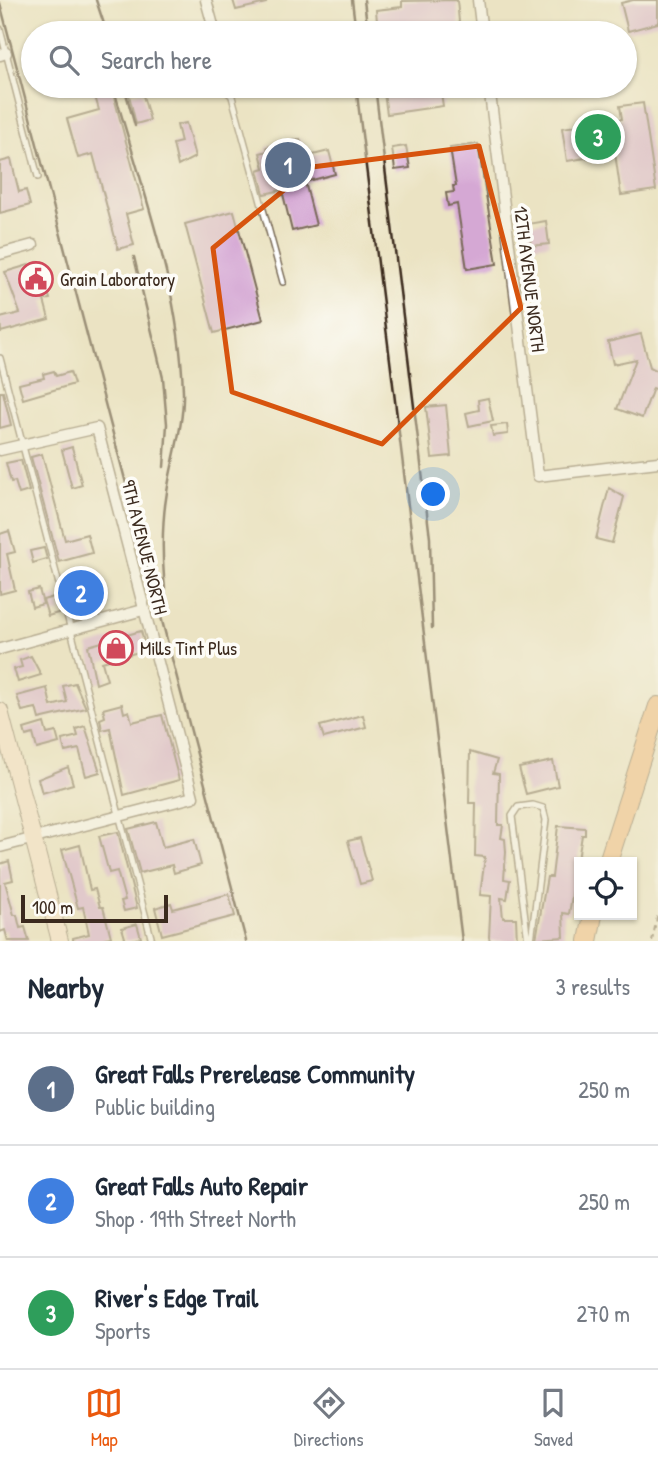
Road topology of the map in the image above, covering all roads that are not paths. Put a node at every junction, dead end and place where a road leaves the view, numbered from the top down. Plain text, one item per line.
1 (206, 0) edge
2 (478, 0) edge
3 (212, 21) edge
4 (481, 21) edge
5 (0, 29) edge
6 (3, 54) edge
7 (232, 98) edge
8 (490, 98) edge
9 (38, 177) dead end
10 (33, 245) dead end
11 (0, 254) edge
12 (283, 282) dead end
13 (0, 358) edge
14 (22, 445) junction
15 (0, 450) edge
16 (658, 462) edge
17 (143, 610) junction
18 (73, 629) junction
19 (0, 649) edge
20 (658, 706) edge
21 (0, 711) edge
22 (119, 817) junction
23 (32, 839) junction
24 (0, 847) edge
25 (610, 857) edge
26 (592, 920) edge
27 (60, 941) edge
28 (152, 941) edge
29 (530, 941) edge
30 (588, 941) edge

1 - 3 street
2 - 4 street
5 - 6 lane
6 - 9 lane
7 - 12 lane
8 - 16 street, 12TH AVENUE NORTH
10 - 11 street
13 - 14 lane
14 - 15 street
14 - 17 street, 9TH AVENUE NORTH
14 - 18 lane
17 - 18 street
17 - 22 street, 9TH AVENUE NORTH
18 - 19 street
18 - 22 lane
20 - 25 main road
21 - 23 street
22 - 23 street
22 - 28 lane
23 - 24 street
23 - 27 street
26 - 30 main road
29 - 29 lane

